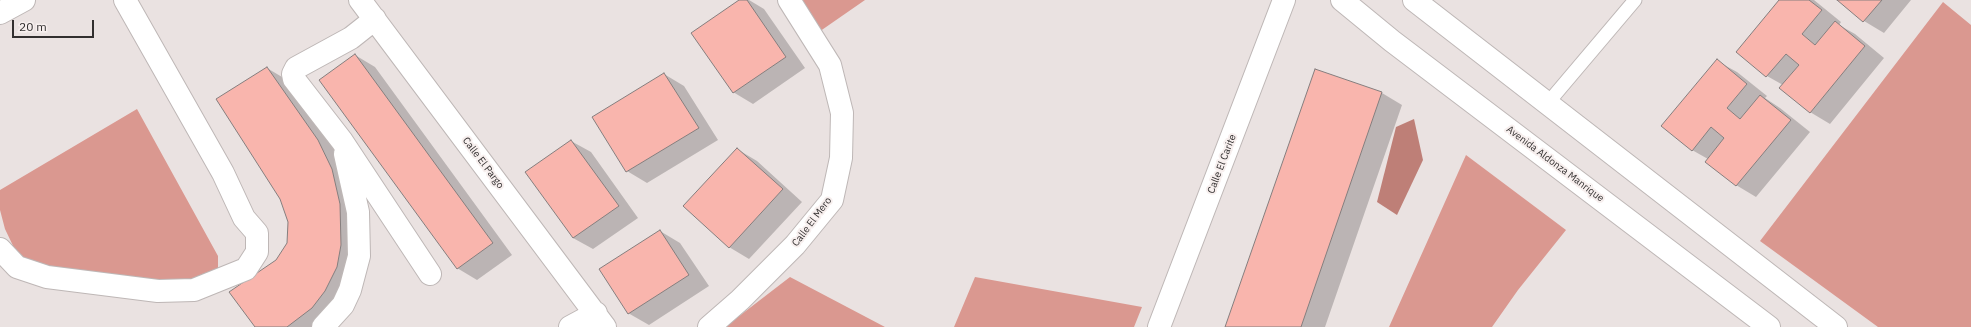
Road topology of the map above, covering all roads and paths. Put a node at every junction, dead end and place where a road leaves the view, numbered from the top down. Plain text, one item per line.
1 (24, 0) edge
2 (125, 0) edge
3 (360, 0) edge
4 (789, 0) edge
5 (1284, 0) edge
6 (1342, 0) edge
7 (1635, 0) edge
8 (1422, 2) edge
9 (0, 13) edge
10 (375, 19) junction
11 (1547, 104) junction
12 (342, 141) junction
13 (0, 249) edge
14 (430, 274) dead end
15 (600, 320) edge
16 (323, 327) edge
17 (570, 327) edge
18 (709, 327) edge
19 (1159, 327) edge
20 (1769, 327) edge
21 (1836, 327) edge

1 - 9 street
2 - 13 street
3 - 10 street, Calle El Pargo
4 - 18 street, Calle El Mero
5 - 19 street, Calle El Carite
6 - 20 street, Avenida Aldonza Manrique
7 - 11 lane
8 - 11 street
10 - 12 street
10 - 15 street, Calle El Pargo
11 - 21 street
12 - 14 street
12 - 16 street
15 - 17 street

